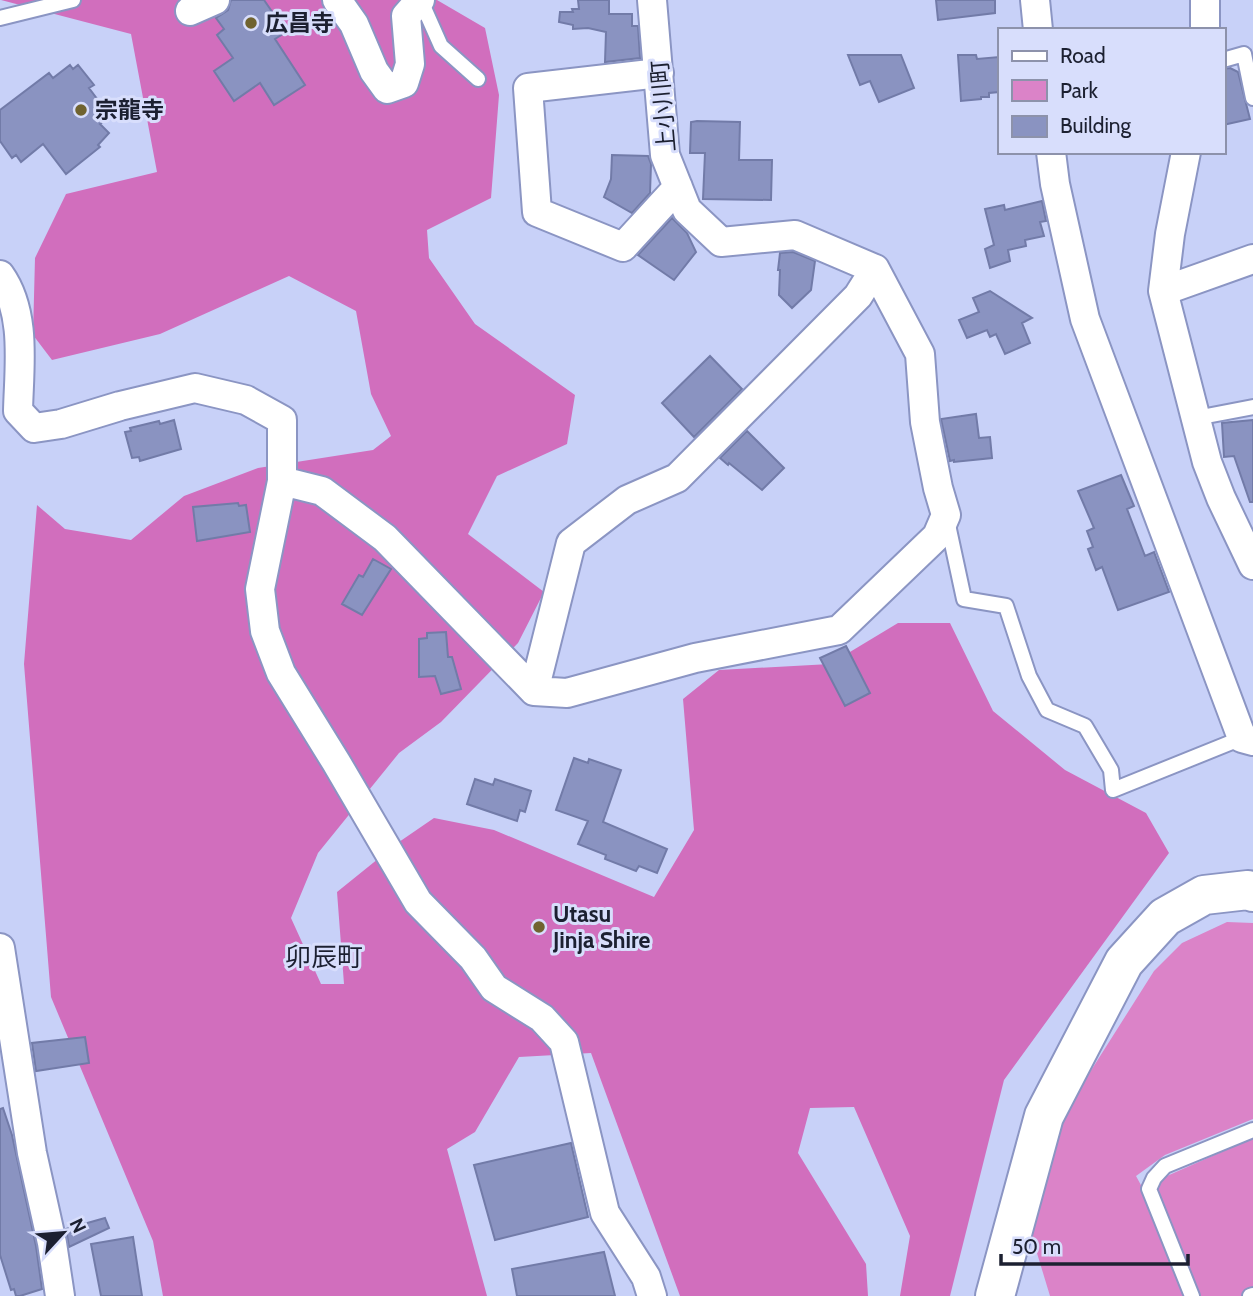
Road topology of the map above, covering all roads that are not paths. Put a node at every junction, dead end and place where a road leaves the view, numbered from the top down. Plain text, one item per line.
1 (73, 0) edge
2 (337, 0) edge
3 (420, 0) edge
4 (652, 0) edge
5 (1035, 0) edge
6 (1205, 0) edge
7 (0, 18) edge
8 (1038, 28) edge
9 (1205, 28) edge
10 (1225, 59) edge
11 (659, 73) junction
12 (478, 79) dead end
13 (1253, 98) edge
14 (1051, 154) edge
15 (1186, 154) edge
16 (678, 187) junction
17 (1253, 259) edge
18 (875, 269) junction
19 (0, 275) edge
20 (1163, 291) junction
21 (1253, 407) edge
22 (1196, 418) junction
23 (282, 481) junction
24 (946, 515) junction
25 (1253, 565) edge
26 (534, 691) junction
27 (1247, 740) edge
28 (1253, 891) edge
29 (0, 948) edge
30 (1253, 1130) edge
31 (60, 1296) edge
32 (652, 1296) edge
33 (995, 1296) edge
34 (1192, 1296) edge

1 - 7 lane
2 - 3 street
3 - 12 lane
4 - 11 street, 上小川町
5 - 8 street
6 - 9 street
10 - 13 lane
11 - 16 street, 上小川町
11 - 16 street
14 - 27 street
15 - 20 street
16 - 18 street, 上小川町
17 - 20 street
18 - 24 street
18 - 26 street
19 - 23 street
20 - 22 street
21 - 22 lane
22 - 25 street
23 - 26 street
23 - 32 street
24 - 26 street
24 - 27 lane
28 - 33 street
29 - 31 street
30 - 34 lane

